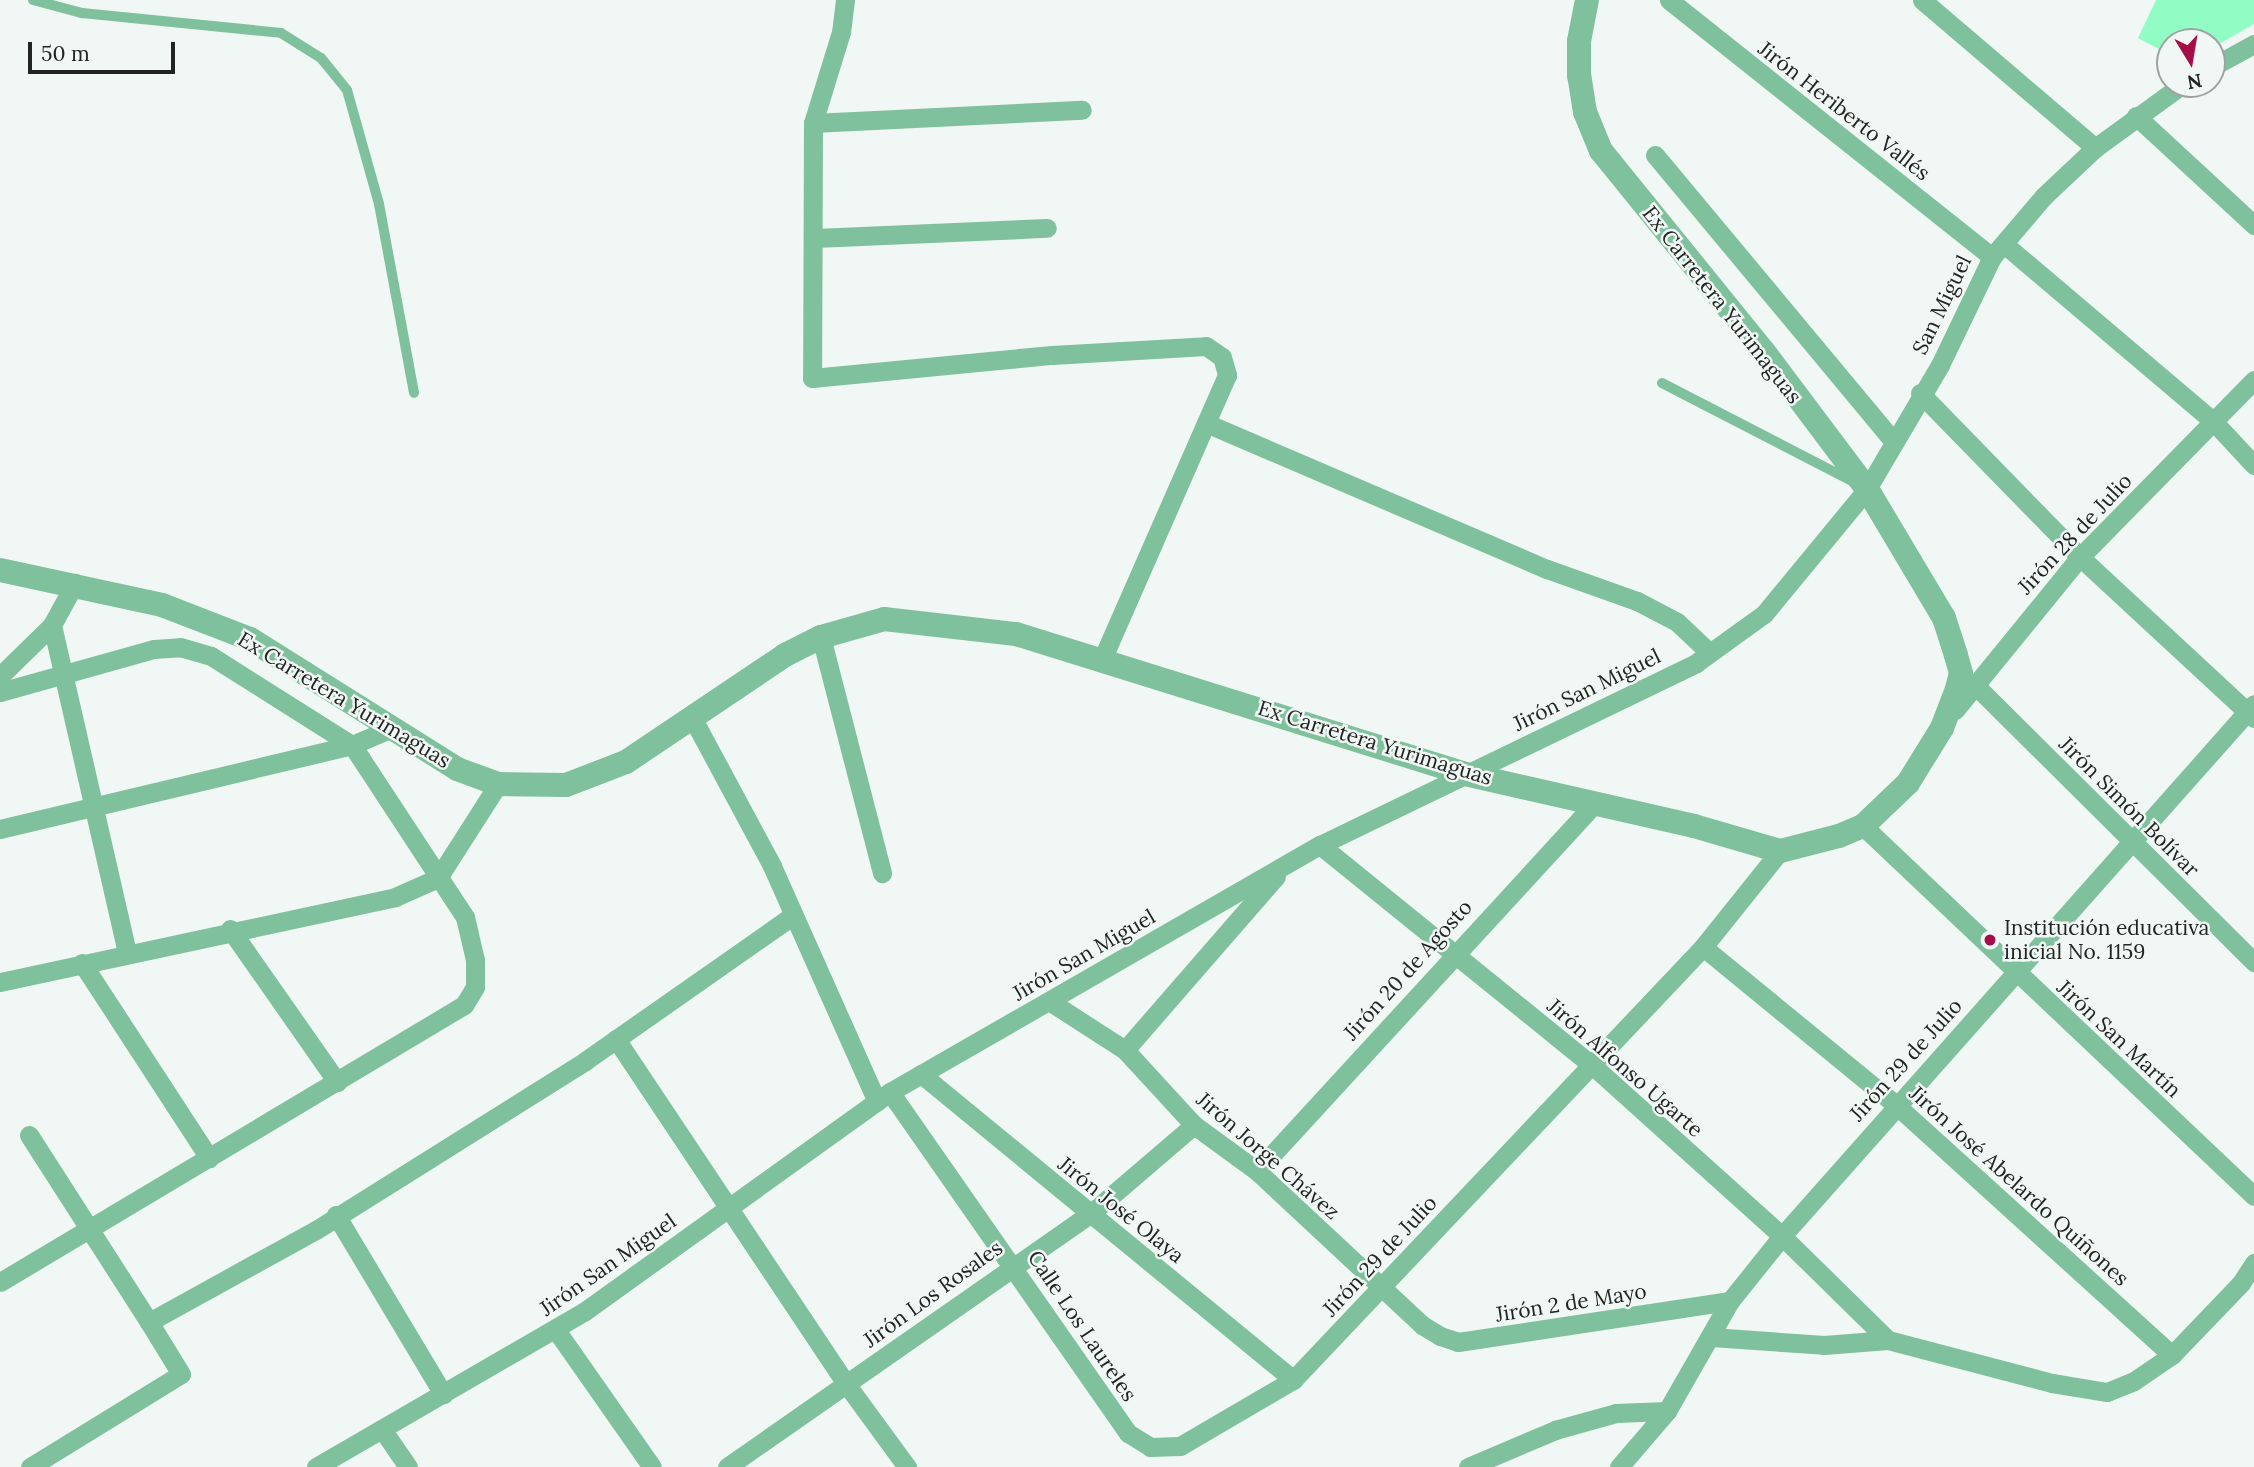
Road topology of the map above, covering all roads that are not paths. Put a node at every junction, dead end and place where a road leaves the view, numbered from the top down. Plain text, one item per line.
1 (33, 0) edge
2 (845, 0) edge
3 (1587, 0) edge
4 (1669, 0) edge
5 (1922, 0) edge
6 (2254, 44) edge
7 (2226, 59) edge
8 (2162, 98) edge
9 (1082, 110) dead end
10 (2136, 116) junction
11 (813, 123) junction
12 (2095, 148) junction
13 (1655, 155) dead end
14 (2254, 225) edge
15 (1047, 228) dead end
16 (815, 238) junction
17 (1998, 250) junction
18 (2254, 380) edge
19 (1662, 383) dead end
20 (414, 393) dead end
21 (1920, 393) junction
22 (2214, 422) junction
23 (1206, 423) junction
24 (1894, 442) junction
25 (2254, 465) edge
26 (1867, 489) junction
27 (2080, 557) junction
28 (0, 570) edge
29 (75, 583) junction
30 (52, 625) junction
31 (821, 637) junction
32 (1710, 653) junction
33 (1103, 658) junction
34 (63, 672) junction
35 (0, 676) edge
36 (1973, 684) junction
37 (0, 692) edge
38 (2251, 711) edge
39 (693, 719) junction
40 (1942, 728) junction
41 (390, 729) junction
42 (352, 745) junction
43 (1465, 774) junction
44 (498, 784) junction
45 (1596, 802) junction
46 (92, 810) junction
47 (1863, 826) junction
48 (0, 829) edge
49 (2130, 840) junction
50 (1320, 845) junction
51 (1780, 851) junction
52 (1286, 865) junction
53 (882, 873) dead end
54 (438, 878) junction
55 (792, 916) junction
56 (230, 929) junction
57 (1703, 947) junction
58 (127, 953) junction
59 (1452, 954) junction
60 (2254, 962) edge
61 (82, 964) junction
62 (2015, 973) junction
63 (0, 982) edge
64 (1049, 1001) junction
65 (616, 1039) junction
66 (1125, 1050) junction
67 (1592, 1065) junction
68 (921, 1074) junction
69 (337, 1082) junction
70 (883, 1097) junction
71 (1896, 1105) junction
72 (1194, 1125) junction
73 (29, 1135) dead end
74 (209, 1158) junction
75 (1257, 1171) junction
76 (2254, 1196) edge
77 (727, 1208) junction
78 (1090, 1214) junction
79 (337, 1215) junction
80 (92, 1229) junction
81 (1782, 1236) junction
82 (2254, 1263) edge
83 (1012, 1264) junction
84 (0, 1282) edge
85 (1382, 1289) junction
86 (1730, 1301) junction
87 (149, 1322) junction
88 (1422, 1325) joint
89 (556, 1330) junction
90 (1711, 1336) junction
91 (1888, 1340) junction
92 (2172, 1355) junction
93 (1293, 1380) junction
94 (847, 1385) junction
95 (443, 1394) junction
96 (1667, 1411) junction
97 (382, 1429) junction
98 (30, 1467) edge
99 (316, 1467) edge
100 (408, 1467) edge
101 (652, 1467) edge
102 (727, 1467) edge
103 (907, 1467) edge
104 (1468, 1467) edge
105 (1619, 1467) edge

1 - 20 lane
2 - 11 street
3 - 26 street, Ex Carretera Yurimaguas
4 - 17 street, Jirón Heriberto Vallés
5 - 12 street
6 - 7 street
8 - 10 street, San Miguel
9 - 11 street
10 - 12 street, San Miguel
10 - 14 street
11 - 16 street
12 - 17 street, San Miguel
13 - 24 street
15 - 16 street
16 - 23 street
17 - 21 street, San Miguel
17 - 22 street, Jirón Heriberto Vallés
18 - 22 street, Jirón 28 de Julio
19 - 26 lane
21 - 24 street, San Miguel
21 - 27 street
22 - 25 street, Jirón Heriberto Vallés
22 - 27 street, Jirón 28 de Julio
23 - 32 street
23 - 33 street
24 - 26 street, San Miguel
26 - 32 street, Jirón San Miguel
26 - 40 street, Ex Carretera Yurimaguas
27 - 36 street, Jirón 28 de Julio
27 - 38 street
28 - 29 street, Ex Carretera Yurimaguas
29 - 30 street
29 - 41 street, Ex Carretera Yurimaguas
30 - 34 street
30 - 35 street
31 - 33 street, Ex Carretera Yurimaguas
31 - 39 street, Ex Carretera Yurimaguas
31 - 53 street
32 - 43 street, Jirón San Miguel
33 - 43 street, Ex Carretera Yurimaguas
34 - 37 street
34 - 42 street
34 - 46 street
36 - 40 street, Jirón 28 de Julio
36 - 49 street, Jirón Simón Bolívar
38 - 49 street, Jirón 29 de Julio
39 - 44 street, Ex Carretera Yurimaguas
39 - 55 street, Calle Los Laureles
40 - 47 street, Ex Carretera Yurimaguas
41 - 42 street
41 - 44 street, Ex Carretera Yurimaguas
42 - 46 street
42 - 54 street
43 - 45 street, Ex Carretera Yurimaguas
43 - 50 street, Jirón San Miguel
44 - 54 street
45 - 51 street, Ex Carretera Yurimaguas
45 - 59 street, Jirón 20 de Agosto
46 - 48 street
46 - 58 street
47 - 51 street, Ex Carretera Yurimaguas
47 - 62 street, Jirón San Martín
49 - 60 street, Jirón Simón Bolívar
49 - 62 street, Jirón 29 de Julio
50 - 52 street, Jirón San Miguel
50 - 59 street, Jirón Alfonso Ugarte
51 - 57 street, Jirón 29 de Julio
52 - 64 street, Jirón San Miguel
52 - 66 street
54 - 56 street
54 - 69 street
55 - 65 street
55 - 70 street, Calle Los Laureles
56 - 58 street
56 - 69 street
57 - 67 street, Jirón 29 de Julio
57 - 71 street, Jirón José Abelardo Quiñones
58 - 61 street
59 - 67 street, Jirón Alfonso Ugarte
59 - 75 street, Jirón 20 de Agosto
61 - 63 street
61 - 74 street
62 - 71 street, Jirón 29 de Julio
62 - 76 street, Jirón San Martín
64 - 66 street, Jirón Jorge Chávez
64 - 68 street, Jirón San Miguel
65 - 77 street
65 - 79 street
66 - 72 street, Jirón Jorge Chávez
67 - 81 street, Jirón Alfonso Ugarte
67 - 85 street, Jirón 29 de Julio
68 - 70 street, Jirón San Miguel
68 - 78 street, Jirón José Olaya
69 - 74 street
70 - 77 street, Jirón San Miguel
70 - 83 street, Calle Los Laureles
71 - 81 street, Jirón 29 de Julio
71 - 92 street, Jirón José Abelardo Quiñones
72 - 75 street, Jirón Jorge Chávez
72 - 78 street, Jirón Los Rosales
73 - 80 street
74 - 80 street
75 - 85 street, Jirón Jorge Chávez
77 - 89 street, Jirón San Miguel
77 - 94 street
78 - 83 street, Jirón Los Rosales
78 - 93 street, Jirón José Olaya
79 - 87 street
79 - 95 street
80 - 84 street
80 - 87 street
81 - 86 street, Jirón 29 de Julio
81 - 91 street, Jirón Alfonso Ugarte
82 - 92 street
83 - 93 street, Calle Los Laureles
83 - 94 street, Jirón Los Rosales
85 - 88 street, Jirón Jorge Chávez
85 - 93 street, Jirón 29 de Julio
86 - 88 street, Jirón 2 de Mayo
86 - 90 street, Jirón 29 de Julio
87 - 98 street
89 - 95 street, Jirón San Miguel
89 - 101 street
90 - 91 street
90 - 96 street, Jirón 29 de Julio
91 - 92 street
94 - 102 street, Jirón Los Rosales
94 - 103 street
95 - 97 street, Jirón San Miguel
96 - 104 street
96 - 105 street, Jirón 29 de Julio
97 - 99 street, Jirón San Miguel
97 - 100 street

